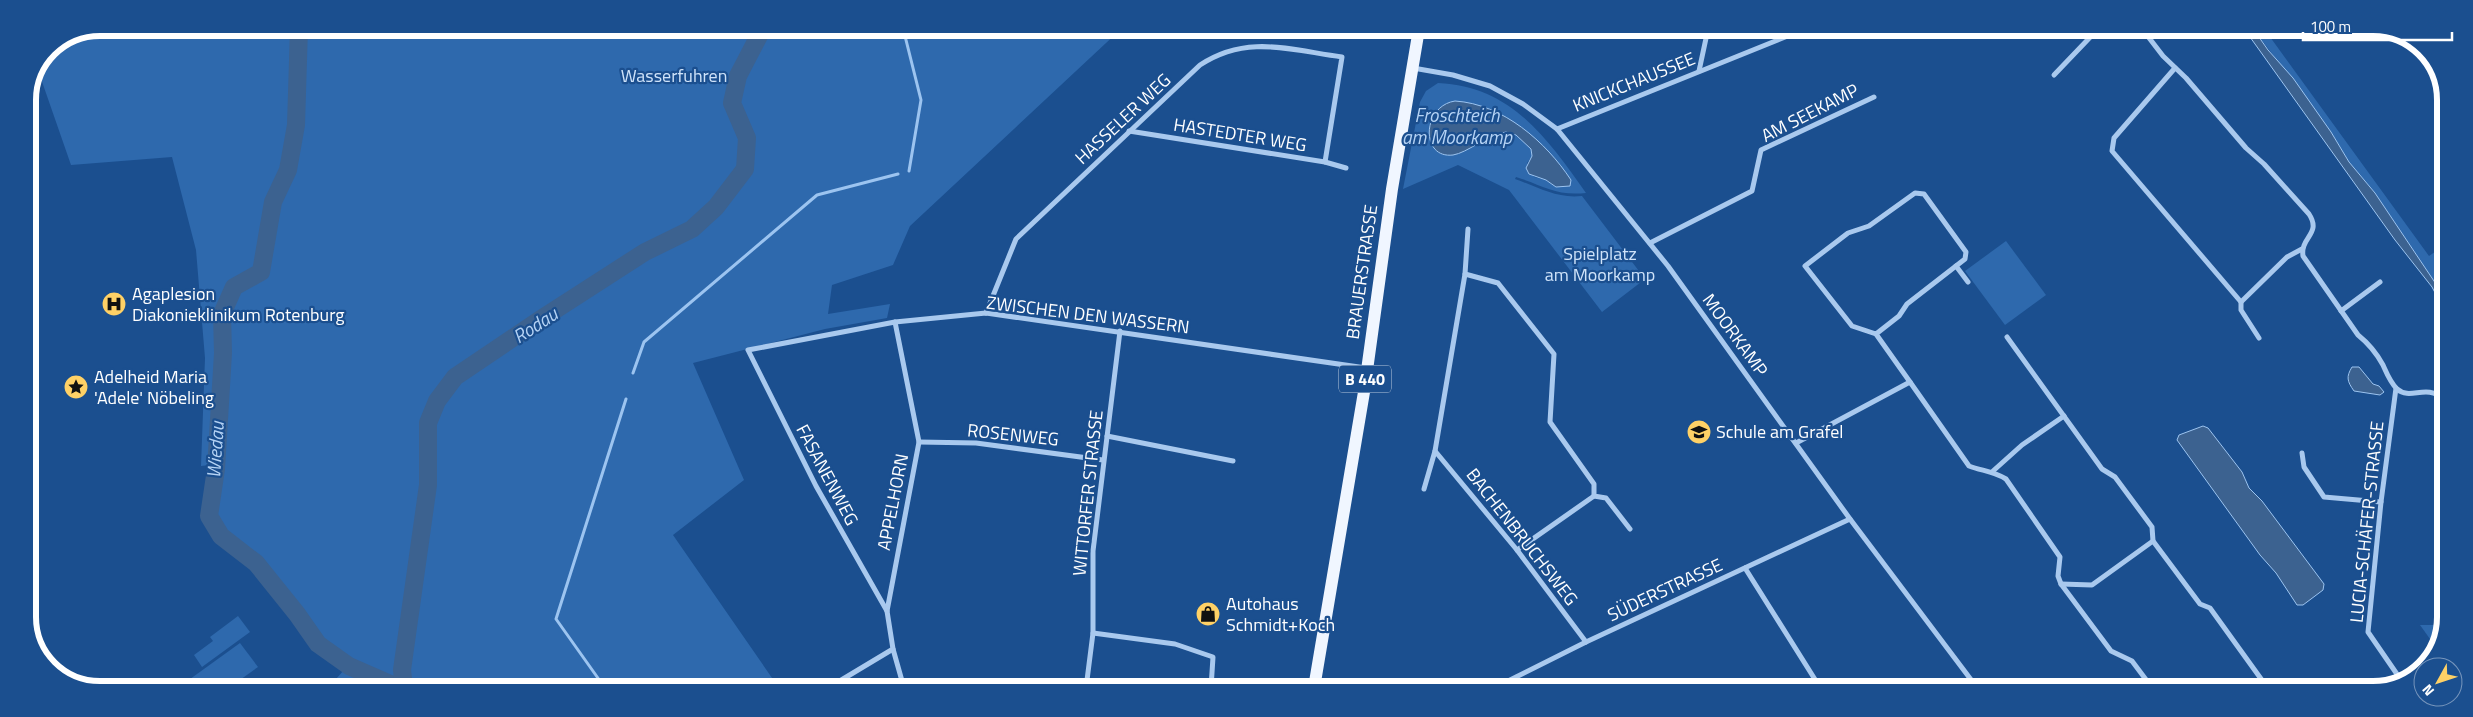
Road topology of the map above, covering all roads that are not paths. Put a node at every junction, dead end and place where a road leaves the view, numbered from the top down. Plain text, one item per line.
1 (1418, 36) edge
2 (1706, 36) edge
3 (1787, 36) edge
4 (2091, 36) edge
5 (2148, 36) edge
6 (1413, 68) junction
7 (2175, 68) junction
8 (1699, 71) junction
9 (2054, 75) dead end
10 (1874, 96) dead end
11 (1557, 129) junction
12 (1129, 132) junction
13 (1325, 162) junction
14 (1346, 168) dead end
15 (1468, 229) dead end
16 (1650, 243) junction
17 (2302, 249) junction
18 (1956, 266) junction
19 (1465, 274) junction
20 (1968, 282) dead end
21 (2380, 282) dead end
22 (2241, 302) junction
23 (2340, 311) junction
24 (986, 313) junction
25 (895, 322) junction
26 (1120, 331) junction
27 (1876, 334) junction
28 (2007, 337) dead end
29 (2259, 338) dead end
30 (748, 350) joint
31 (1366, 368) junction
32 (1910, 382) junction
33 (2396, 388) junction
34 (2437, 395) edge
35 (2064, 416) junction
36 (1107, 436) junction
37 (919, 442) junction
38 (1796, 443) junction
39 (1435, 451) junction
40 (2302, 453) dead end
41 (1104, 460) junction
42 (1233, 461) dead end
43 (1993, 471) junction
44 (1424, 490) dead end
45 (1594, 496) junction
46 (2381, 502) junction
47 (1850, 519) junction
48 (1630, 529) dead end
49 (2153, 541) junction
50 (1517, 550) junction
51 (1745, 568) junction
52 (2061, 584) junction
53 (887, 611) junction
54 (1093, 633) junction
55 (1586, 642) junction
56 (893, 649) junction
57 (2397, 676) edge
58 (840, 681) edge
59 (902, 681) edge
60 (1087, 681) edge
61 (1211, 681) edge
62 (1315, 681) edge
63 (1508, 681) edge
64 (1816, 681) edge
65 (1972, 681) edge
66 (2147, 681) edge
67 (2263, 681) edge

1 - 6 main road, B 440
2 - 8 street
3 - 8 street, KNICKCHAUSSEE
4 - 9 street
5 - 7 street
6 - 11 street, MOORKAMP
6 - 31 main road, BRAUERSTRASSE / B 440
7 - 17 street
7 - 22 street
8 - 11 street, KNICKCHAUSSEE
10 - 16 street, AM SEEKAMP
11 - 16 street, MOORKAMP
12 - 13 street, HASTEDTER WEG
12 - 13 street, HASSELER WEG
12 - 24 street, HASSELER WEG
13 - 14 street, HASTEDTER WEG
15 - 19 street
16 - 38 street, MOORKAMP
17 - 22 street
17 - 23 street
18 - 20 street
18 - 27 street
18 - 27 street
19 - 39 street
19 - 45 street
21 - 23 street
22 - 29 street
23 - 33 street
24 - 25 street, ZWISCHEN DEN WASSERN
24 - 26 street, ZWISCHEN DEN WASSERN
25 - 30 street, ZWISCHEN DEN WASSERN
25 - 37 street, APPELHORN
26 - 31 street, ZWISCHEN DEN WASSERN
26 - 36 street, WITTORFER STRASSE
27 - 32 street
28 - 35 street
30 - 53 street, FASANENWEG
31 - 62 main road, BRAUERSTRASSE / B 440
32 - 38 street
32 - 43 street
33 - 34 street
33 - 46 street, LUCIA-SCHÄFER-STRASSE
35 - 43 street
35 - 49 street
36 - 41 street, WITTORFER STRASSE
36 - 42 street
37 - 41 street, ROSENWEG
37 - 53 street, APPELHORN
38 - 47 street, MOORKAMP
39 - 44 street
39 - 50 street, BACHENBRUCHSWEG
40 - 46 street
41 - 54 street, WITTORFER STRASSE
43 - 52 street
45 - 48 street
45 - 50 street
46 - 57 street, LUCIA-SCHÄFER-STRASSE
47 - 51 street, SÜDERSTRASSE
47 - 65 street, MOORKAMP
49 - 52 street
49 - 67 street
50 - 55 street, BACHENBRUCHSWEG
51 - 55 street, SÜDERSTRASSE
51 - 64 street
52 - 66 street
53 - 56 street, APPELHORN
54 - 60 street, WITTORFER STRASSE
54 - 61 street
55 - 63 street, SÜDERSTRASSE
56 - 58 street
56 - 59 street, APPELHORN

